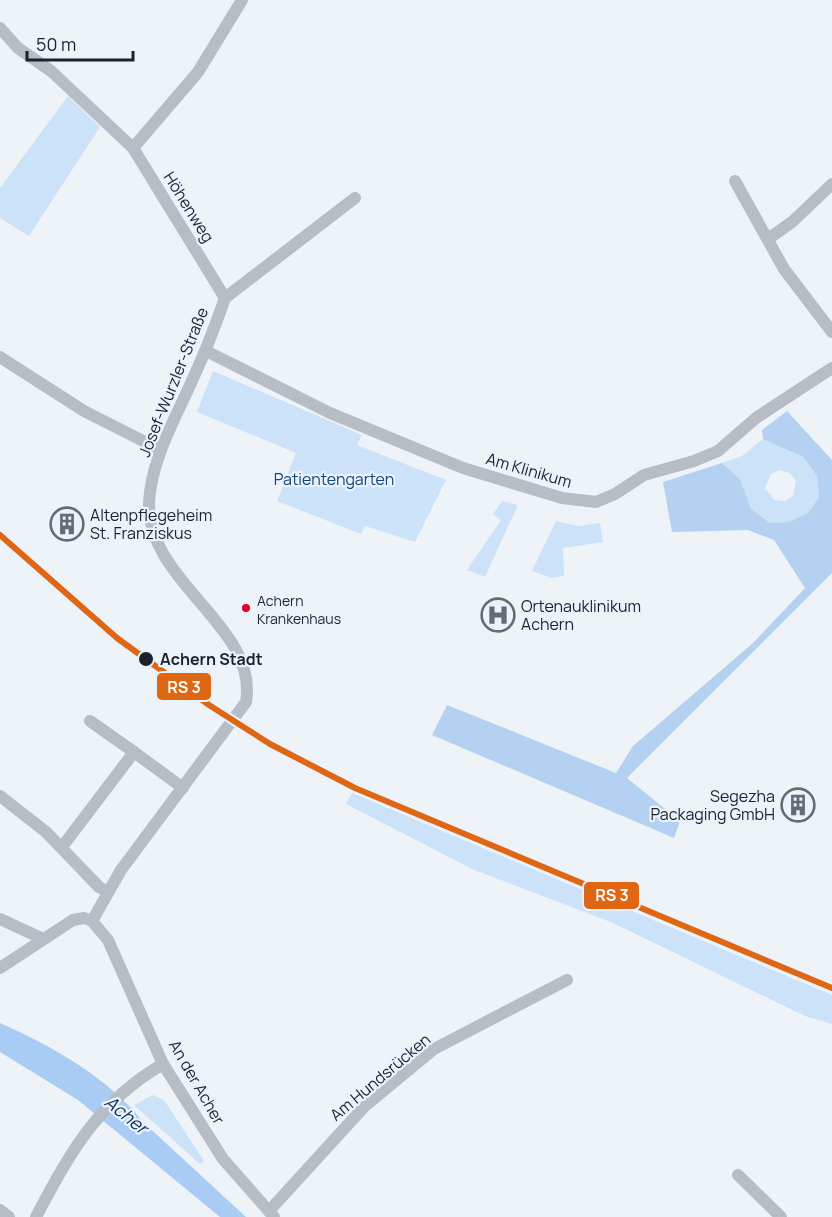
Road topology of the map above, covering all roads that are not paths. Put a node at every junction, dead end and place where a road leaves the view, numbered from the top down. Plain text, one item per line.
1 (242, 0) edge
2 (0, 28) edge
3 (133, 148) junction
4 (735, 181) dead end
5 (832, 184) edge
6 (355, 198) dead end
7 (768, 239) junction
8 (225, 298) junction
9 (832, 332) edge
10 (206, 351) junction
11 (0, 357) edge
12 (832, 368) edge
13 (161, 450) junction
14 (90, 721) dead end
15 (134, 752) junction
16 (183, 788) junction
17 (0, 796) edge
18 (62, 847) junction
19 (108, 892) junction
20 (0, 919) edge
21 (92, 921) junction
22 (41, 938) junction
23 (0, 968) edge
24 (567, 980) dead end
25 (163, 1064) junction
26 (738, 1174) dead end
27 (0, 1210) edge
28 (272, 1214) edge
29 (9, 1217) edge
30 (36, 1217) edge
31 (781, 1217) edge

1 - 3 street
2 - 3 street, Höhenweg
3 - 8 street, Höhenweg
4 - 7 street
5 - 7 street
6 - 8 street
7 - 9 street
8 - 10 street, Josef-Wurzler-Straße
10 - 12 street, Am Klinikum
10 - 13 street, Josef-Wurzler-Straße
11 - 13 street
13 - 16 street, Josef-Wurzler-Straße
14 - 15 street
15 - 16 street
15 - 18 street
16 - 19 street, Josef-Wurzler-Straße
17 - 18 street
18 - 19 street
19 - 21 street, Josef-Wurzler-Straße
20 - 22 street
21 - 22 street
21 - 25 street, An der Acher
22 - 23 street
24 - 28 street, Am Hundsrücken
25 - 28 street, An der Acher
25 - 30 street
26 - 31 street
27 - 29 street

